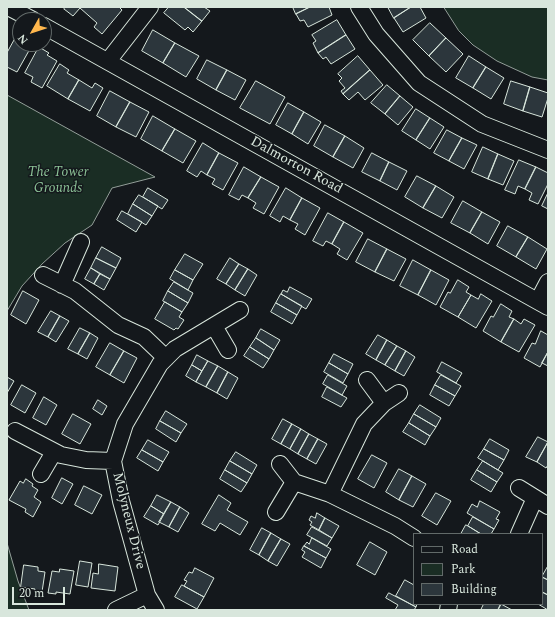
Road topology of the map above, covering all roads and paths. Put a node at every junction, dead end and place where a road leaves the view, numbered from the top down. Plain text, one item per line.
1 (8, 7) edge
2 (150, 7) edge
3 (359, 7) edge
4 (18, 12) edge
5 (52, 30) edge
6 (108, 61) junction
7 (548, 150) edge
8 (81, 242) dead end
9 (43, 275) dead end
10 (548, 282) edge
11 (62, 285) junction
12 (543, 304) edge
13 (240, 310) dead end
14 (214, 326) junction
15 (228, 350) dead end
16 (166, 358) junction
17 (367, 380) dead end
18 (399, 393) dead end
19 (384, 403) junction
20 (15, 432) dead end
21 (54, 452) junction
22 (113, 462) junction
23 (280, 464) dead end
24 (41, 474) dead end
25 (294, 482) junction
26 (519, 488) dead end
27 (330, 494) junction
28 (542, 502) edge
29 (276, 512) dead end
30 (520, 533) edge
31 (413, 537) edge
32 (147, 595) junction
33 (116, 610) edge
34 (156, 610) edge

1 - 4 street
2 - 6 street
3 - 7 street
5 - 6 street, Dalmorton Road
6 - 12 street, Dalmorton Road
8 - 11 street
9 - 11 street
10 - 12 street
11 - 16 street
13 - 14 street, Molyneux Drive
14 - 15 street
14 - 16 street, Molyneux Drive
16 - 22 street, Molyneux Drive
17 - 19 street
18 - 19 street
19 - 27 street
20 - 21 street
21 - 22 street
21 - 24 street
22 - 32 street, Molyneux Drive
23 - 25 street
25 - 27 street
25 - 29 street
26 - 28 street
27 - 31 street
28 - 30 street
32 - 33 street
32 - 34 street, Molyneux Drive

